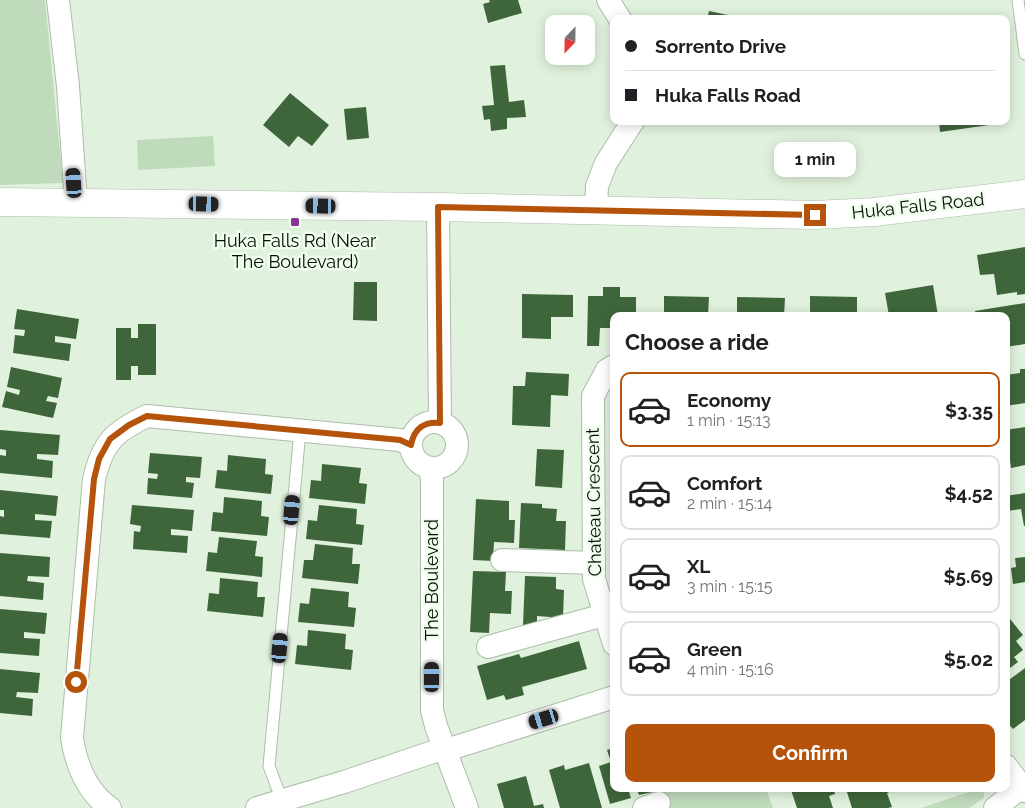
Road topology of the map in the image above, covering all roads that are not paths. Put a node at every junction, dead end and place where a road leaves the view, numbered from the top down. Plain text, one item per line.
1 (58, 0) edge
2 (608, 0) edge
3 (1018, 0) edge
4 (617, 15) edge
5 (1025, 54) edge
6 (630, 125) edge
7 (1025, 194) edge
8 (0, 202) edge
9 (76, 203) junction
10 (438, 207) junction
11 (596, 210) junction
12 (610, 368) edge
13 (440, 423) junction
14 (300, 431) junction
15 (411, 445) junction
16 (430, 468) junction
17 (604, 470) edge
18 (502, 560) dead end
19 (594, 563) junction
20 (604, 615) junction
21 (610, 632) edge
22 (488, 647) dead end
23 (610, 698) edge
24 (445, 749) junction
25 (1010, 771) edge
26 (1024, 789) edge
27 (282, 800) junction
28 (110, 808) edge
29 (257, 808) edge
30 (467, 808) edge
31 (995, 808) edge

1 - 9 street
2 - 4 street
3 - 5 lane
6 - 11 street
7 - 11 street, Huka Falls Road
8 - 9 street, Huka Falls Road
9 - 10 street, Huka Falls Road
10 - 11 street, Huka Falls Road
10 - 13 street
12 - 17 street, Chateau Crescent
13 - 15 street
13 - 16 street
14 - 15 street
14 - 27 lane
14 - 28 street
15 - 16 street
16 - 24 street, The Boulevard
17 - 19 street, Chateau Crescent
18 - 19 street
19 - 20 street, Chateau Crescent
20 - 21 street, Chateau Crescent
20 - 22 street
23 - 24 street
24 - 27 street
24 - 30 street, The Boulevard
25 - 26 street
26 - 31 street
27 - 29 street

